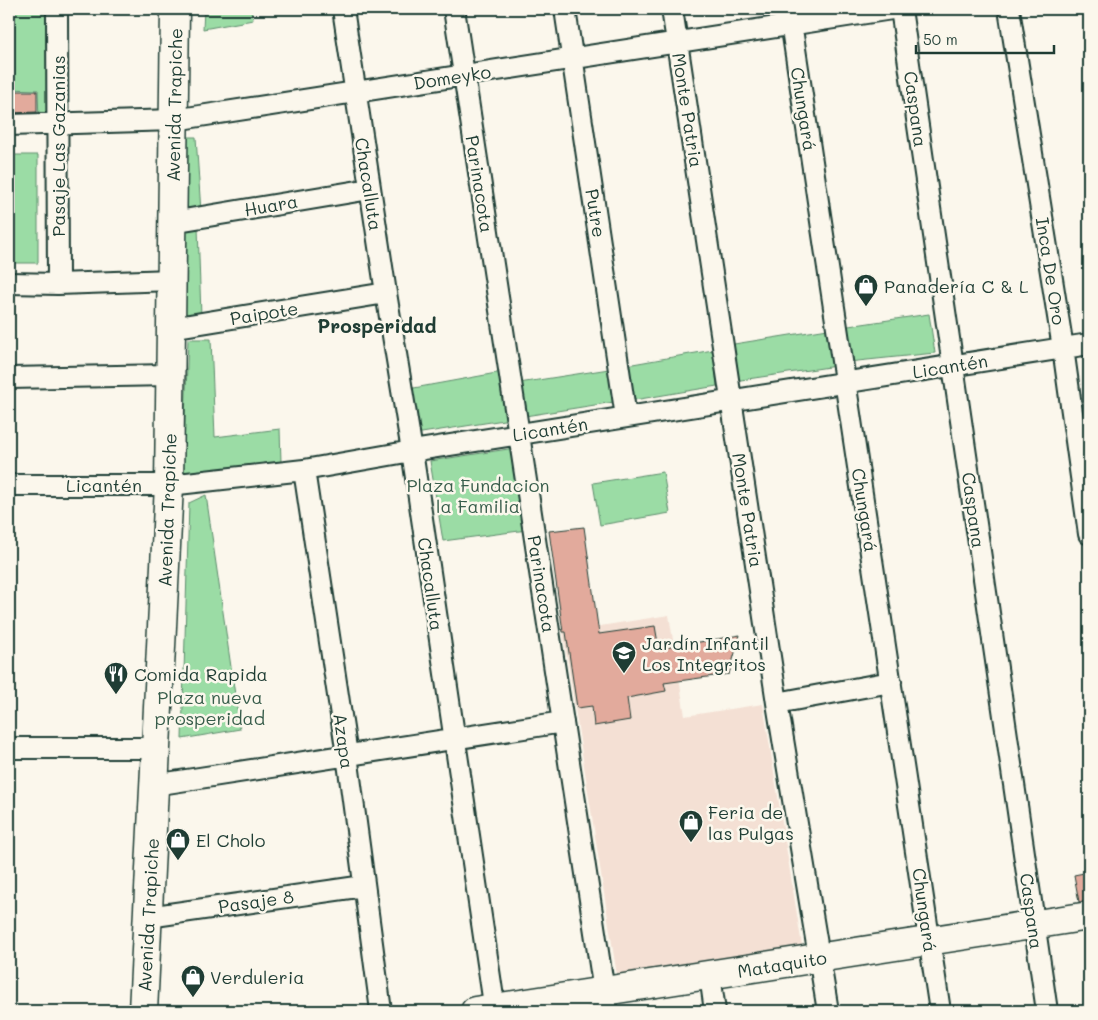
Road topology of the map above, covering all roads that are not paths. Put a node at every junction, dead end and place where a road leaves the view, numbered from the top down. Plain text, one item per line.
1 (57, 9) edge
2 (175, 9) edge
3 (343, 9) edge
4 (454, 9) edge
5 (565, 9) edge
6 (672, 9) edge
7 (892, 9) edge
8 (901, 9) edge
9 (1010, 9) edge
10 (790, 17) edge
11 (677, 42) junction
12 (572, 58) junction
13 (464, 75) junction
14 (355, 92) junction
15 (174, 120) junction
16 (58, 123) junction
17 (9, 125) edge
18 (370, 189) junction
19 (172, 222) junction
20 (172, 280) junction
21 (9, 283) edge
22 (58, 284) junction
23 (386, 293) junction
24 (171, 328) junction
25 (1089, 344) edge
26 (1063, 348) junction
27 (953, 365) junction
28 (170, 375) junction
29 (9, 378) edge
30 (846, 382) junction
31 (732, 400) junction
32 (626, 417) junction
33 (519, 434) junction
34 (412, 451) junction
35 (304, 470) junction
36 (9, 485) edge
37 (169, 485) junction
38 (1086, 497) edge
39 (1089, 534) edge
40 (891, 682) junction
41 (777, 703) junction
42 (563, 722) junction
43 (453, 738) junction
44 (9, 748) edge
45 (156, 748) junction
46 (347, 755) junction
47 (154, 785) junction
48 (364, 886) junction
49 (148, 916) junction
50 (1089, 916) edge
51 (1034, 925) junction
52 (930, 941) junction
53 (820, 958) junction
54 (710, 975) junction
55 (605, 1001) edge
56 (488, 1010) edge
57 (143, 1011) edge
58 (381, 1011) edge
59 (715, 1011) edge
60 (828, 1011) edge
61 (940, 1011) edge
62 (1047, 1011) edge

1 - 16 street, Pasaje Las Gazanias
2 - 15 street, Avenida Trapiche
3 - 14 street, Chacalluta
4 - 13 street, Parinacota
5 - 12 street, Putre
6 - 11 street, Monte Patria
7 - 10 street, Domeyko
8 - 27 street, Caspana
9 - 26 street, Inca De Oro
10 - 11 street, Domeyko
10 - 30 street, Chungará
11 - 12 street, Domeyko
11 - 31 street, Monte Patria
12 - 13 street, Domeyko
12 - 32 street, Putre
13 - 14 street, Domeyko
13 - 33 street, Parinacota
14 - 15 street, Domeyko
14 - 18 street, Chacalluta
15 - 16 street, Domeyko
15 - 19 street, Avenida Trapiche
16 - 17 street, Domeyko
16 - 22 street, Pasaje Las Gazanias
18 - 19 street, Huara
18 - 23 street, Chacalluta
19 - 20 street, Avenida Trapiche
20 - 22 street
20 - 24 street, Avenida Trapiche
21 - 22 street
23 - 24 street, Paipote
23 - 34 street, Chacalluta
24 - 28 street, Avenida Trapiche
25 - 26 street, Licantén
26 - 27 street, Licantén
26 - 38 street, Inca De Oro
27 - 30 street, Licantén
27 - 51 street, Caspana
28 - 29 street
28 - 37 street, Avenida Trapiche
30 - 31 street, Licantén
30 - 40 street, Chungará
31 - 32 street, Licantén
31 - 41 street, Monte Patria
32 - 33 street, Licantén
33 - 34 street, Licantén
33 - 42 street, Parinacota
34 - 35 street, Licantén
34 - 43 street, Chacalluta
35 - 37 street, Licantén
35 - 46 street, Azapa
36 - 37 street, Licantén
37 - 45 street, Avenida Trapiche
38 - 39 street, Inca De Oro
40 - 41 street
40 - 52 street, Chungará
41 - 53 street, Monte Patria
42 - 43 street
42 - 55 street, Parinacota
43 - 46 street
43 - 56 street, Chacalluta
44 - 45 street
45 - 47 street, Avenida Trapiche
46 - 47 street
46 - 48 street, Azapa
47 - 49 street, Avenida Trapiche
48 - 49 street, Pasaje 8
48 - 58 street, Azapa
49 - 57 street, Avenida Trapiche
50 - 51 street, Mataquito
51 - 52 street, Mataquito
51 - 62 street, Caspana
52 - 53 street, Mataquito
52 - 61 street, Chungará
53 - 54 street, Mataquito
53 - 60 street, Monte Patria
54 - 55 street, Mataquito
54 - 59 street
55 - 56 street, Mataquito

